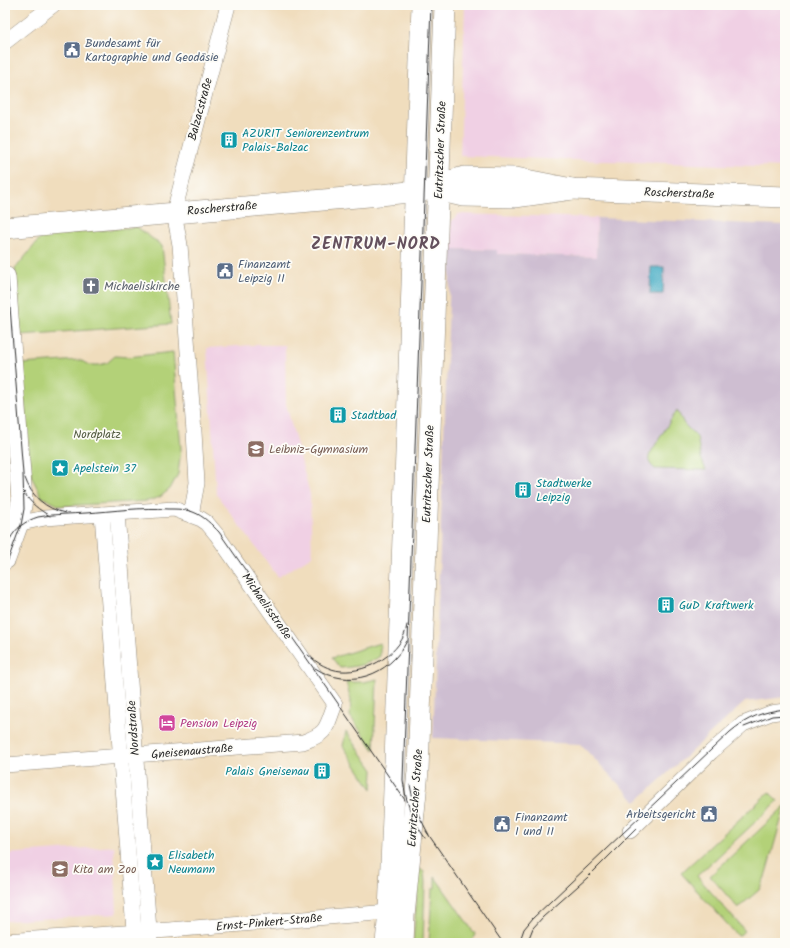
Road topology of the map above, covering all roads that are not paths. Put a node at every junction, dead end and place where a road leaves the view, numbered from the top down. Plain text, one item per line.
1 (53, 5) edge
2 (228, 5) edge
3 (422, 5) edge
4 (445, 5) edge
5 (5, 42) edge
6 (438, 189) junction
7 (415, 191) junction
8 (785, 197) edge
9 (174, 212) junction
10 (5, 228) edge
11 (5, 277) edge
12 (8, 360) edge
13 (110, 513) junction
14 (191, 515) junction
15 (12, 523) edge
16 (5, 559) edge
17 (335, 704) joint
18 (785, 711) edge
19 (128, 756) junction
20 (5, 765) edge
21 (630, 831) dead end
22 (389, 912) junction
23 (142, 937) edge
24 (5, 941) edge
25 (386, 943) edge
26 (403, 943) edge

1 - 5 street
2 - 9 street, Balzacstraße
3 - 7 main road, Eutritzscher Straße
4 - 6 main road, Eutritzscher Straße
6 - 7 main road, Roscherstraße
6 - 8 main road, Roscherstraße
6 - 26 main road, Eutritzscher Straße
7 - 9 main road, Roscherstraße
7 - 22 main road, Eutritzscher Straße
9 - 10 main road, Roscherstraße
9 - 14 street
11 - 12 main road
12 - 15 main road
13 - 14 street
13 - 15 street
13 - 19 street, Nordstraße
14 - 17 street, Michaelisstraße
15 - 16 main road
17 - 19 street, Gneisenaustraße
18 - 21 street
19 - 20 street, Gneisenaustraße
19 - 23 street, Nordstraße
22 - 23 street, Ernst-Pinkert-Straße
22 - 25 main road, Eutritzscher Straße
23 - 24 street, Ernst-Pinkert-Straße

